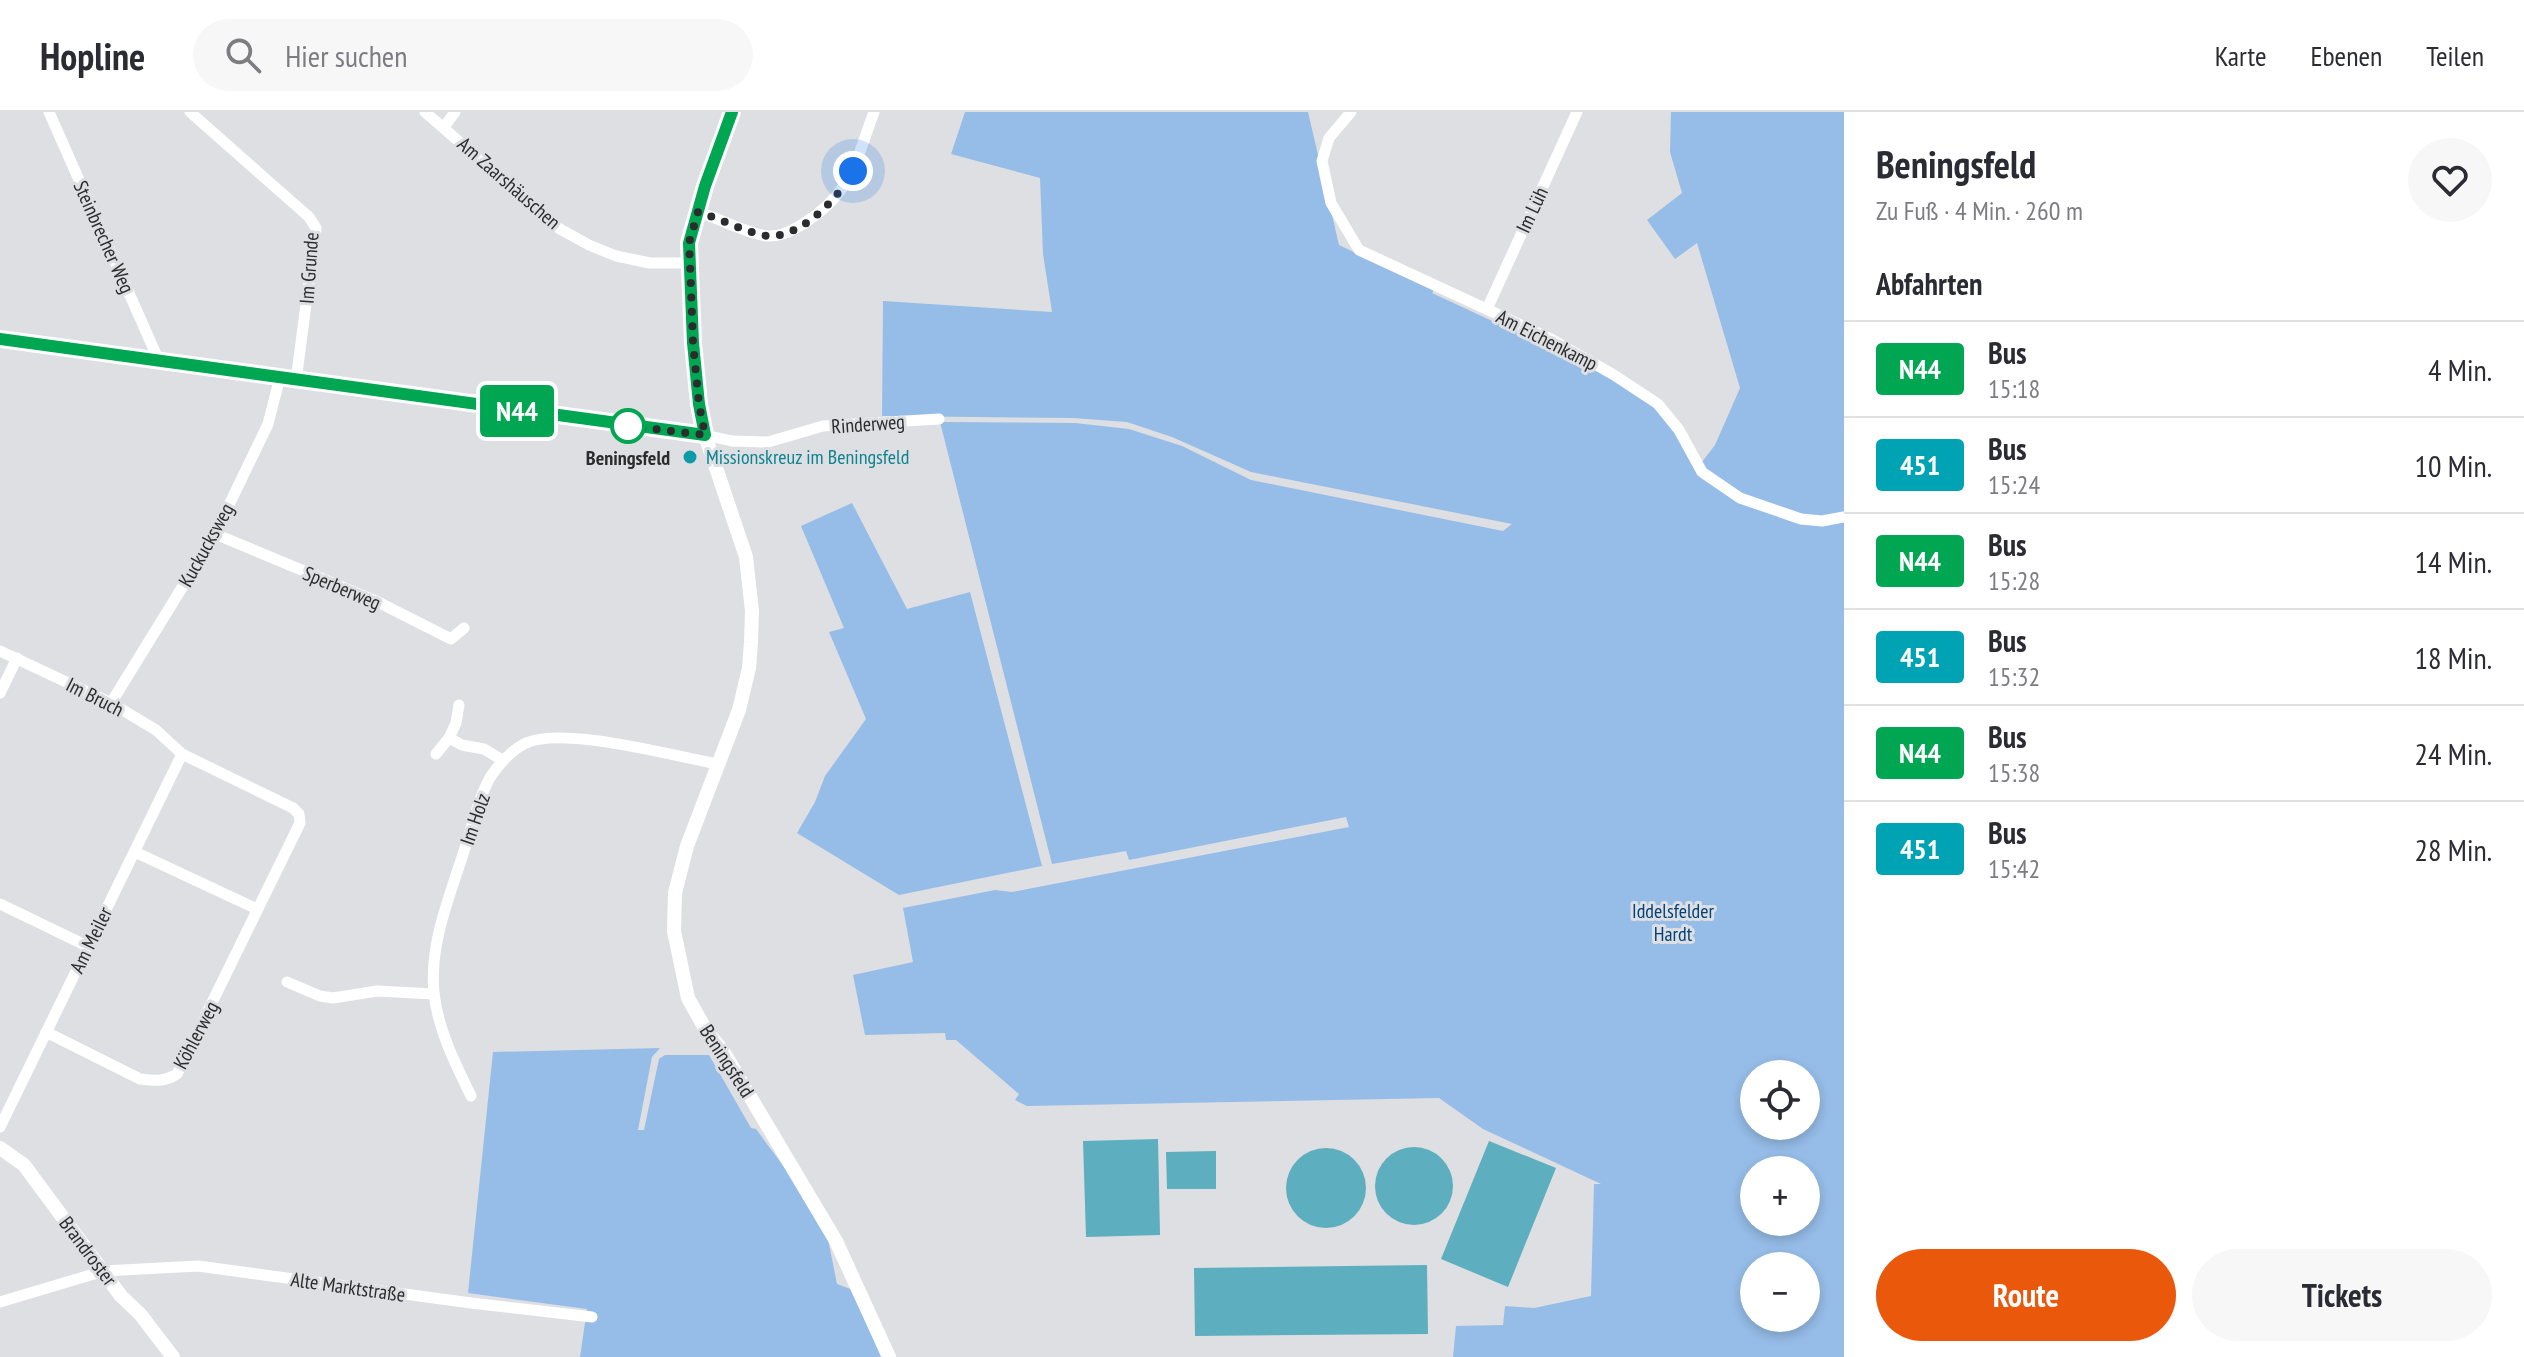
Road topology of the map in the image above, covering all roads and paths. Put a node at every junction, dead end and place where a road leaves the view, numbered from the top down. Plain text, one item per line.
1 (50, 112) edge
2 (190, 112) edge
3 (425, 112) edge
4 (455, 112) edge
5 (732, 112) edge
6 (874, 112) edge
7 (1351, 112) edge
8 (1577, 112) edge
9 (444, 127) junction
10 (698, 212) junction
11 (690, 263) junction
12 (1487, 309) junction
13 (0, 339) edge
14 (159, 361) junction
15 (280, 377) junction
16 (296, 381) junction
17 (939, 419) dead end
18 (705, 435) junction
19 (1844, 517) edge
20 (215, 534) junction
21 (464, 628) dead end
22 (0, 651) edge
23 (17, 658) junction
24 (0, 693) edge
25 (111, 703) junction
26 (459, 705) dead end
27 (449, 738) junction
28 (182, 754) junction
29 (436, 754) dead end
30 (502, 760) junction
31 (718, 764) junction
32 (135, 852) junction
33 (0, 904) edge
34 (257, 909) junction
35 (87, 946) junction
36 (287, 982) dead end
37 (434, 994) junction
38 (46, 1032) junction
39 (471, 1096) dead end
40 (0, 1127) edge
41 (0, 1148) edge
42 (104, 1271) junction
43 (0, 1302) edge
44 (592, 1317) dead end
45 (173, 1357) edge
46 (889, 1357) edge

1 - 14 street, Steinbrecher Weg
2 - 16 street, Im Grunde
3 - 9 street, Am Zaarshäuschen
4 - 9 street
5 - 10 street, Beningsfeld
6 - 10 street
7 - 12 street, Am Eichenkamp
8 - 12 street, Im Lüh
9 - 11 street, Am Zaarshäuschen
10 - 11 street, Beningsfeld
11 - 18 street, Beningsfeld
12 - 19 street, Am Eichenkamp
13 - 14 street
14 - 15 street
15 - 16 street
15 - 20 street, Kuckucksweg
16 - 18 street
17 - 18 street, Rinderweg
18 - 31 street, Beningsfeld
20 - 21 street, Sperberweg
20 - 25 street, Kuckucksweg
22 - 23 street, Im Bruch
23 - 24 street
23 - 25 street, Im Bruch
25 - 28 street, Im Bruch
26 - 27 street
27 - 29 street
27 - 30 street
28 - 32 street, Am Meiler
28 - 34 street, Köhlerweg
30 - 31 street
30 - 37 street, Im Holz
31 - 46 street, Beningsfeld
32 - 34 street
32 - 35 street, Am Meiler
33 - 35 street
34 - 38 street, Köhlerweg
35 - 38 street, Am Meiler
36 - 37 street
37 - 39 street, Im Holz
38 - 40 street, Am Meiler
41 - 42 street, Brandroster
42 - 43 street, Alte Marktstraße
42 - 44 street, Alte Marktstraße
42 - 45 street, Brandroster

